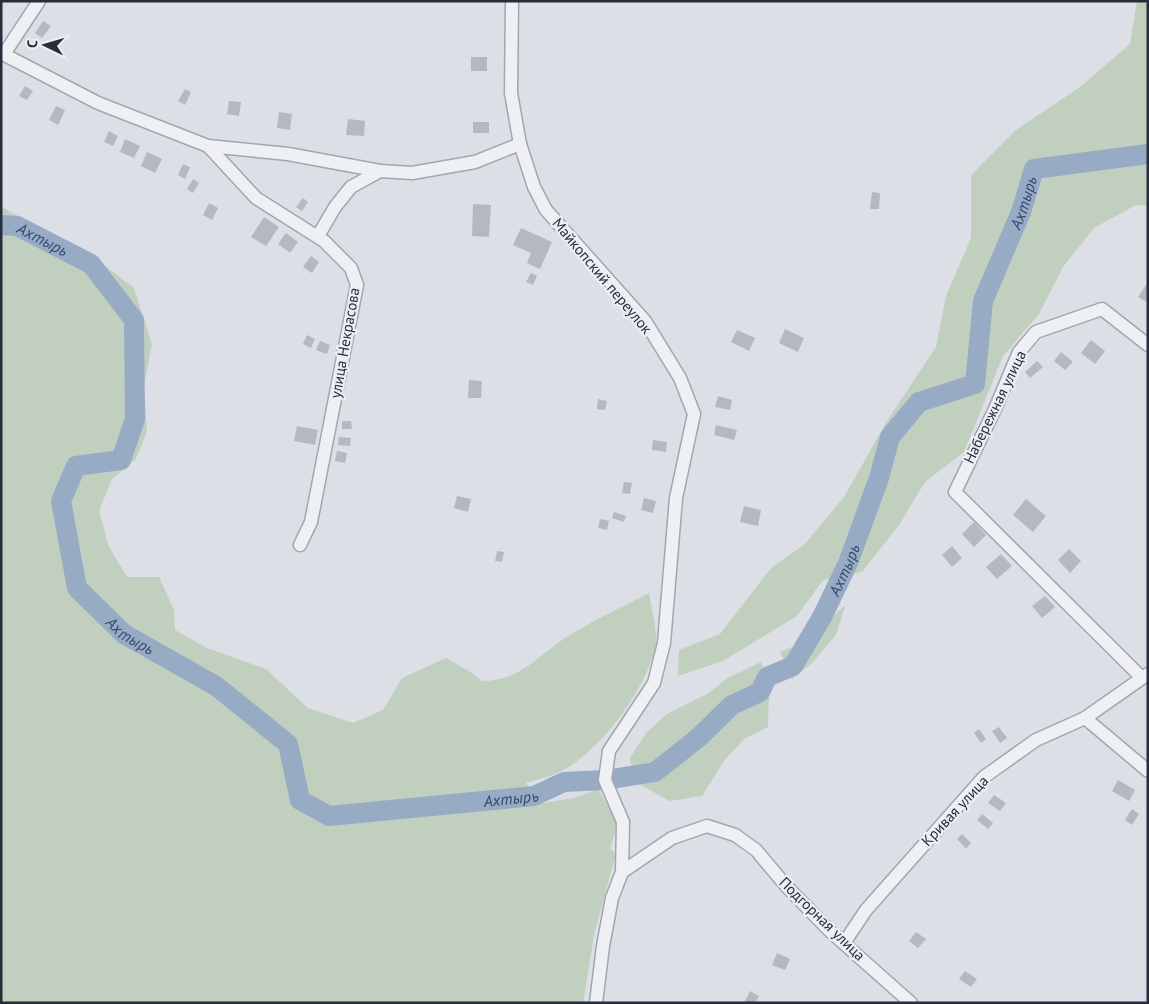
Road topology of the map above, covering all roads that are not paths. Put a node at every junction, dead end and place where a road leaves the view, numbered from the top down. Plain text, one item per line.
1 (39, 1) edge
2 (512, 1) edge
3 (3, 54) edge
4 (520, 144) junction
5 (208, 146) junction
6 (380, 171) junction
7 (318, 236) junction
8 (1148, 345) edge
9 (955, 492) joint
10 (300, 544) dead end
11 (1144, 675) edge
12 (1085, 718) junction
13 (1148, 771) edge
14 (622, 872) junction
15 (844, 943) junction
16 (596, 1003) edge
17 (911, 1003) edge

1 - 3 street
2 - 4 street, Майкопский переулок
3 - 5 street, улица Некрасова
4 - 6 street, улица Некрасова
4 - 14 street, Майкопский переулок
5 - 6 street, улица Некрасова
5 - 7 street, улица Некрасова
6 - 7 street
7 - 10 street, улица Некрасова
8 - 9 street, Набережная улица
9 - 11 street, Кривая улица
11 - 12 street, Кривая улица
12 - 13 street
12 - 15 street, Кривая улица
14 - 15 street, Подгорная улица
14 - 16 street
15 - 17 street, Подгорная улица

